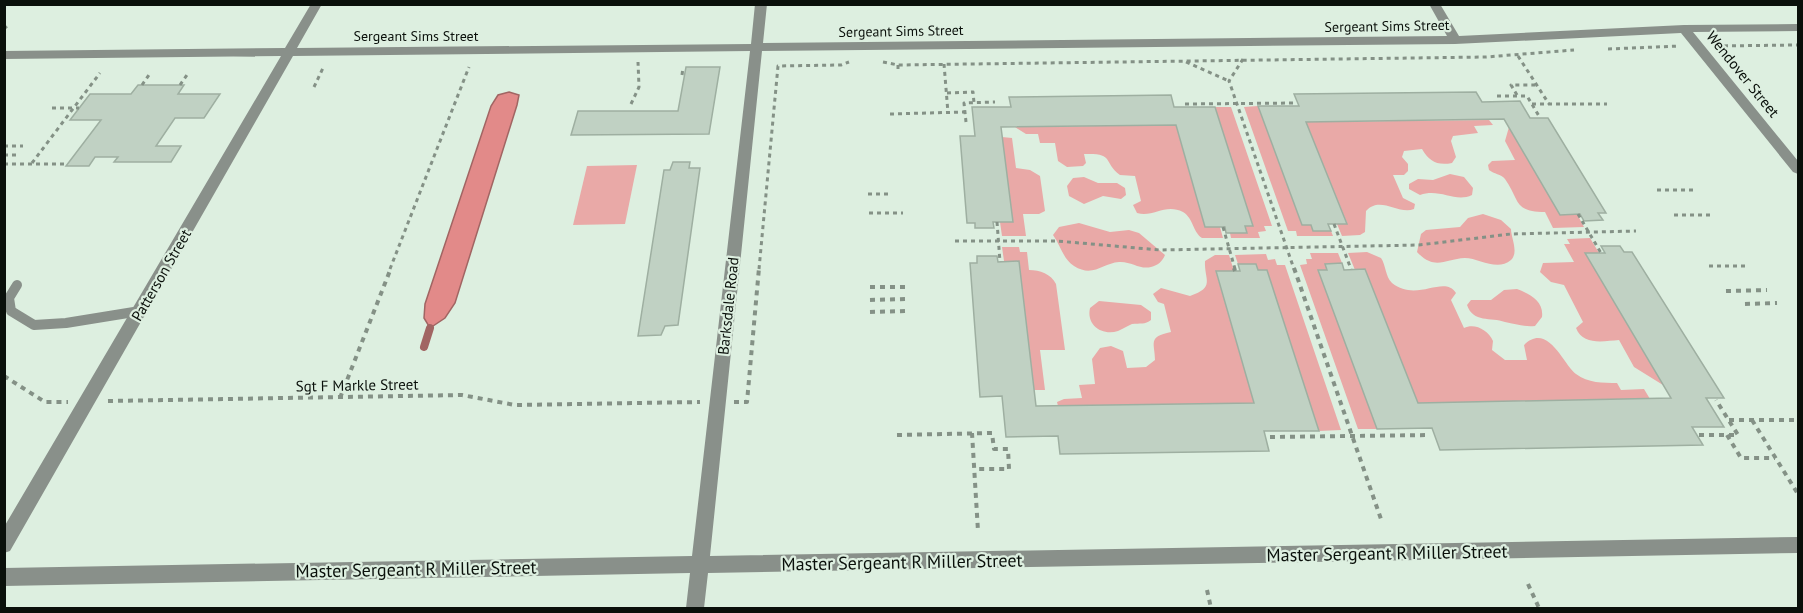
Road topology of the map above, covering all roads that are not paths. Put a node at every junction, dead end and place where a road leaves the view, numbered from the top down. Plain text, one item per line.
1 (317, 4) edge
2 (761, 4) edge
3 (1434, 4) edge
4 (1798, 27) edge
5 (1684, 29) junction
6 (1455, 40) junction
7 (756, 48) junction
8 (290, 52) junction
9 (4, 55) edge
10 (1798, 169) edge
11 (17, 285) dead end
12 (140, 311) junction
13 (4, 545) edge
14 (1798, 545) edge
15 (700, 564) junction
16 (4, 577) edge
17 (695, 609) edge

1 - 8 street, Patterson Street
2 - 7 street, Barksdale Road
3 - 6 street
4 - 5 street, Sergeant Sims Street
5 - 6 street, Sergeant Sims Street
5 - 10 street, Wendover Street
6 - 7 street, Sergeant Sims Street
7 - 8 street, Sergeant Sims Street
7 - 15 street, Barksdale Road
8 - 9 street, Sergeant Sims Street
8 - 12 street, Patterson Street
11 - 12 lane
12 - 13 street, Patterson Street
14 - 15 street, Master Sergeant R Miller Street
15 - 16 street, Master Sergeant R Miller Street
15 - 17 street, Barksdale Road

